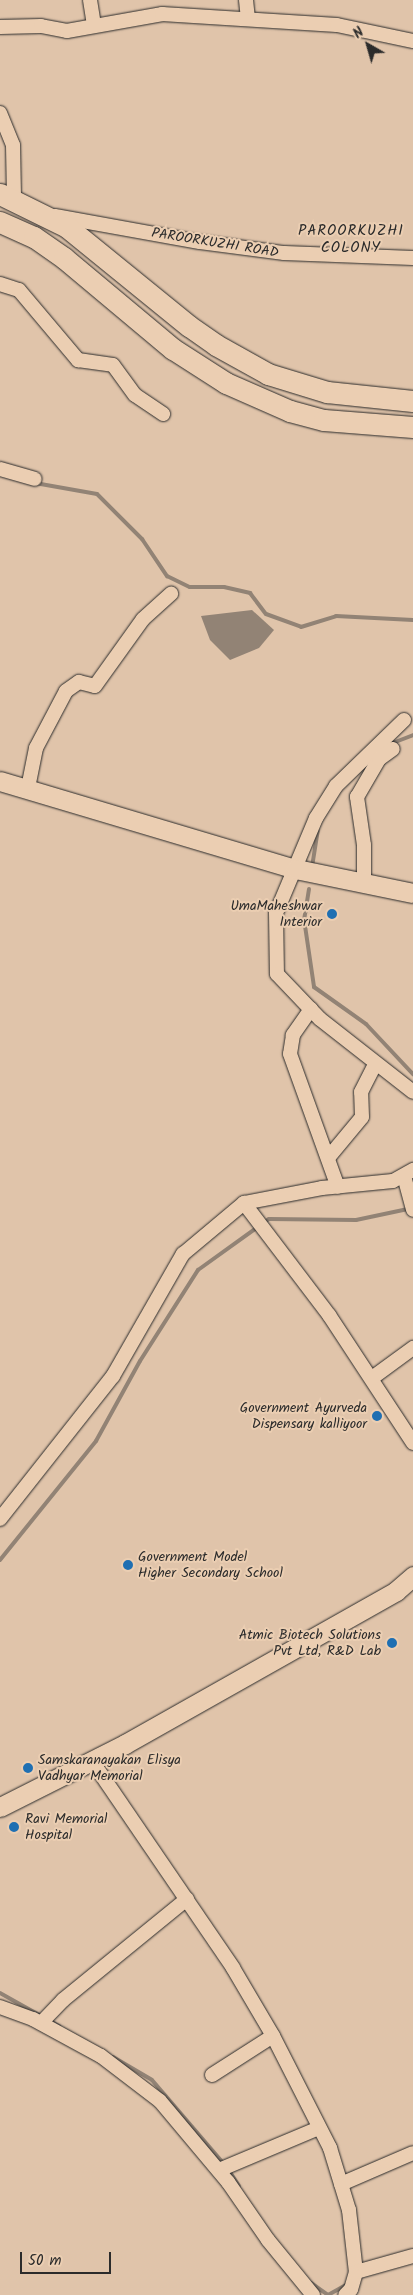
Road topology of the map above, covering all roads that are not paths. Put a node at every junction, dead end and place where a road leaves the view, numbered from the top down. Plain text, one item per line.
1 (90, 0) edge
2 (246, 0) edge
3 (248, 19) junction
4 (94, 26) junction
5 (0, 27) edge
6 (413, 41) edge
7 (0, 113) edge
8 (7, 196) edge
9 (49, 215) junction
10 (0, 222) edge
11 (413, 258) edge
12 (0, 284) edge
13 (413, 401) edge
14 (163, 414) dead end
15 (413, 427) edge
16 (0, 468) edge
17 (35, 479) dead end
18 (171, 594) dead end
19 (404, 720) dead end
20 (393, 749) dead end
21 (0, 782) edge
22 (28, 788) junction
23 (296, 869) junction
24 (364, 882) junction
25 (413, 893) edge
26 (311, 1009) junction
27 (376, 1065) junction
28 (413, 1092) edge
29 (328, 1158) junction
30 (408, 1173) edge
31 (338, 1187) junction
32 (244, 1203) junction
33 (412, 1205) edge
34 (413, 1348) edge
35 (372, 1378) junction
36 (413, 1443) edge
37 (0, 1519) edge
38 (413, 1576) edge
39 (92, 1761) junction
40 (0, 1807) edge
41 (187, 1899) junction
42 (0, 2008) edge
43 (41, 2023) junction
44 (273, 2036) junction
45 (212, 2075) dead end
46 (319, 2128) junction
47 (413, 2153) edge
48 (219, 2170) junction
49 (341, 2184) junction
50 (413, 2256) edge
51 (356, 2272) junction
52 (348, 2292) edge
53 (314, 2295) edge

1 - 4 street
2 - 3 street
3 - 4 street
3 - 6 street
4 - 5 street
7 - 8 street
8 - 9 main road
9 - 11 street, PAROORKUZHI ROAD
9 - 13 main road
10 - 15 main road
12 - 14 street
16 - 17 street
18 - 22 street
19 - 23 street
20 - 24 street
21 - 22 main road
22 - 23 main road
23 - 24 main road
23 - 26 street
24 - 25 main road
26 - 27 street
26 - 29 street
27 - 28 street
27 - 29 street
29 - 31 street
30 - 31 street
30 - 33 street
31 - 32 street
32 - 35 street
32 - 37 street
34 - 35 street
35 - 36 street
38 - 39 main road
39 - 40 main road
39 - 41 street
41 - 43 street
41 - 44 street
42 - 43 street
43 - 48 street
44 - 45 street
44 - 46 street
46 - 48 street
46 - 49 street
47 - 49 street
48 - 53 street
49 - 51 street
50 - 51 street
51 - 52 street

